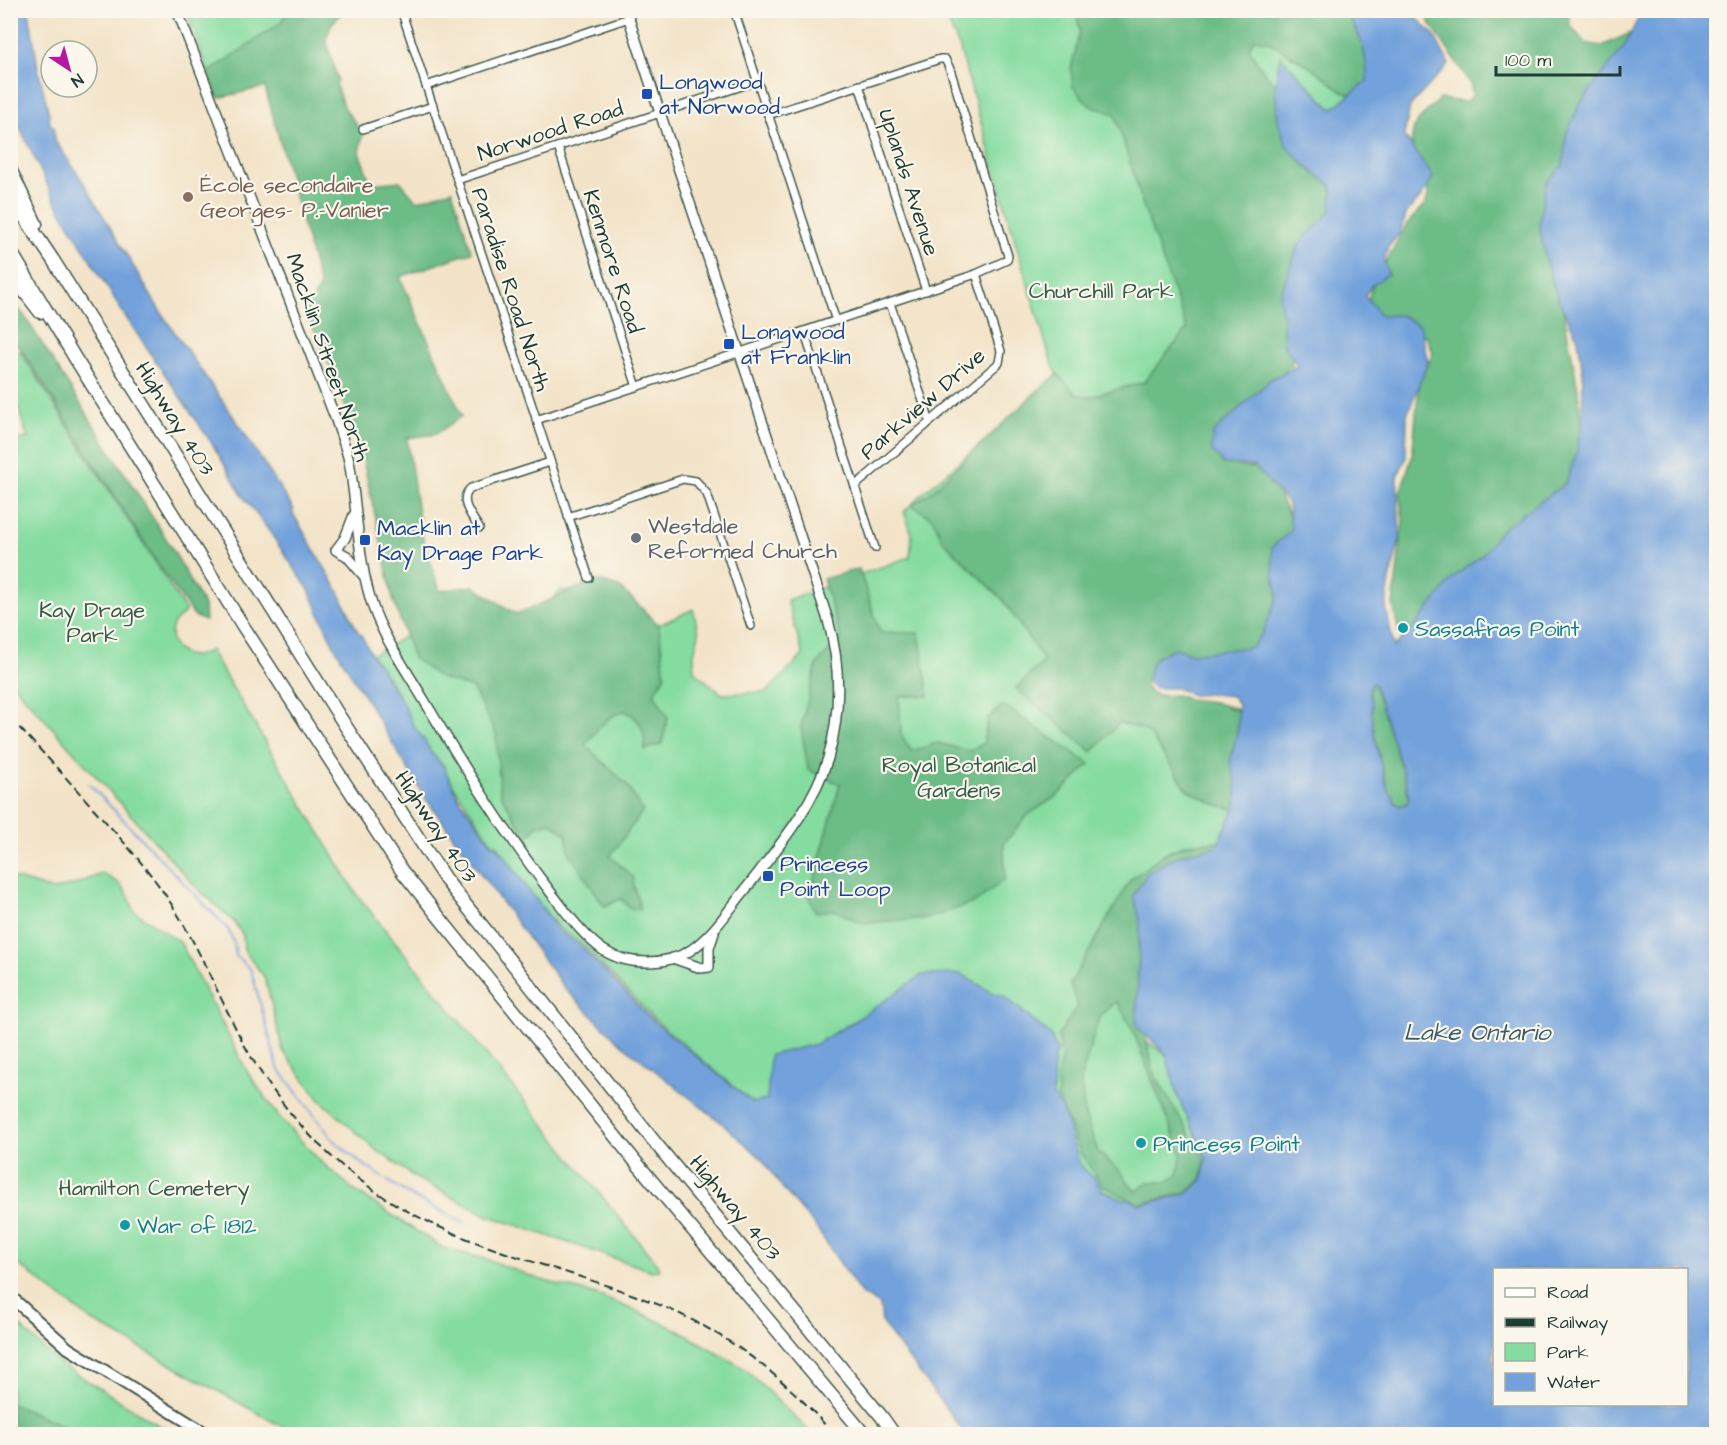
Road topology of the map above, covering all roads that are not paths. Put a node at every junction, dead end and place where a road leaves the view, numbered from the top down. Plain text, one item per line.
1 (177, 10) edge
2 (401, 10) edge
3 (734, 10) edge
4 (628, 14) edge
5 (757, 81) junction
6 (859, 85) junction
7 (426, 86) junction
8 (433, 106) junction
9 (660, 113) junction
10 (768, 115) junction
11 (363, 129) dead end
12 (558, 147) junction
13 (10, 169) edge
14 (457, 180) junction
15 (10, 196) edge
16 (10, 250) edge
17 (53, 260) junction
18 (10, 273) edge
19 (976, 274) junction
20 (926, 291) junction
21 (890, 303) junction
22 (836, 321) junction
23 (804, 331) junction
24 (740, 353) junction
25 (75, 358) junction
26 (637, 387) junction
27 (536, 420) junction
28 (930, 422) junction
29 (550, 462) junction
30 (855, 486) junction
31 (355, 508) junction
32 (568, 517) junction
33 (479, 528) dead end
34 (875, 548) dead end
35 (366, 578) junction
36 (589, 578) dead end
37 (751, 626) dead end
38 (716, 927) junction
39 (672, 958) junction
40 (10, 1296) edge
41 (207, 1434) edge
42 (864, 1434) edge
43 (894, 1434) edge

1 - 31 street, Macklin Street North
2 - 7 street, Paradise Road North
3 - 5 street
4 - 7 street
4 - 9 street
5 - 9 street, Norwood Road
5 - 10 street
6 - 10 street
6 - 19 street
6 - 20 street, Uplands Avenue
7 - 8 street, Paradise Road North
8 - 11 street
8 - 14 street, Paradise Road North
9 - 12 street, Norwood Road
9 - 24 street
10 - 22 street
12 - 14 street, Norwood Road
12 - 26 street, Kenmore Road
13 - 17 highway
14 - 27 street, Paradise Road North
15 - 17 highway, Highway 403
16 - 25 highway
17 - 43 highway, Highway 403
18 - 25 highway
19 - 20 street
19 - 28 street, Parkview Drive
20 - 21 street
21 - 22 street
21 - 28 street
22 - 23 street
23 - 24 street
23 - 30 street
24 - 26 street
24 - 38 street
25 - 42 highway
26 - 27 street
27 - 29 street, Paradise Road North
28 - 30 street, Parkview Drive
29 - 32 street, Paradise Road North
29 - 33 street
30 - 34 street
31 - 35 street, Macklin Street North
31 - 35 street
32 - 36 street, Paradise Road North
32 - 37 street
35 - 39 street, Macklin Street North
38 - 39 street
38 - 39 street
40 - 41 main road

